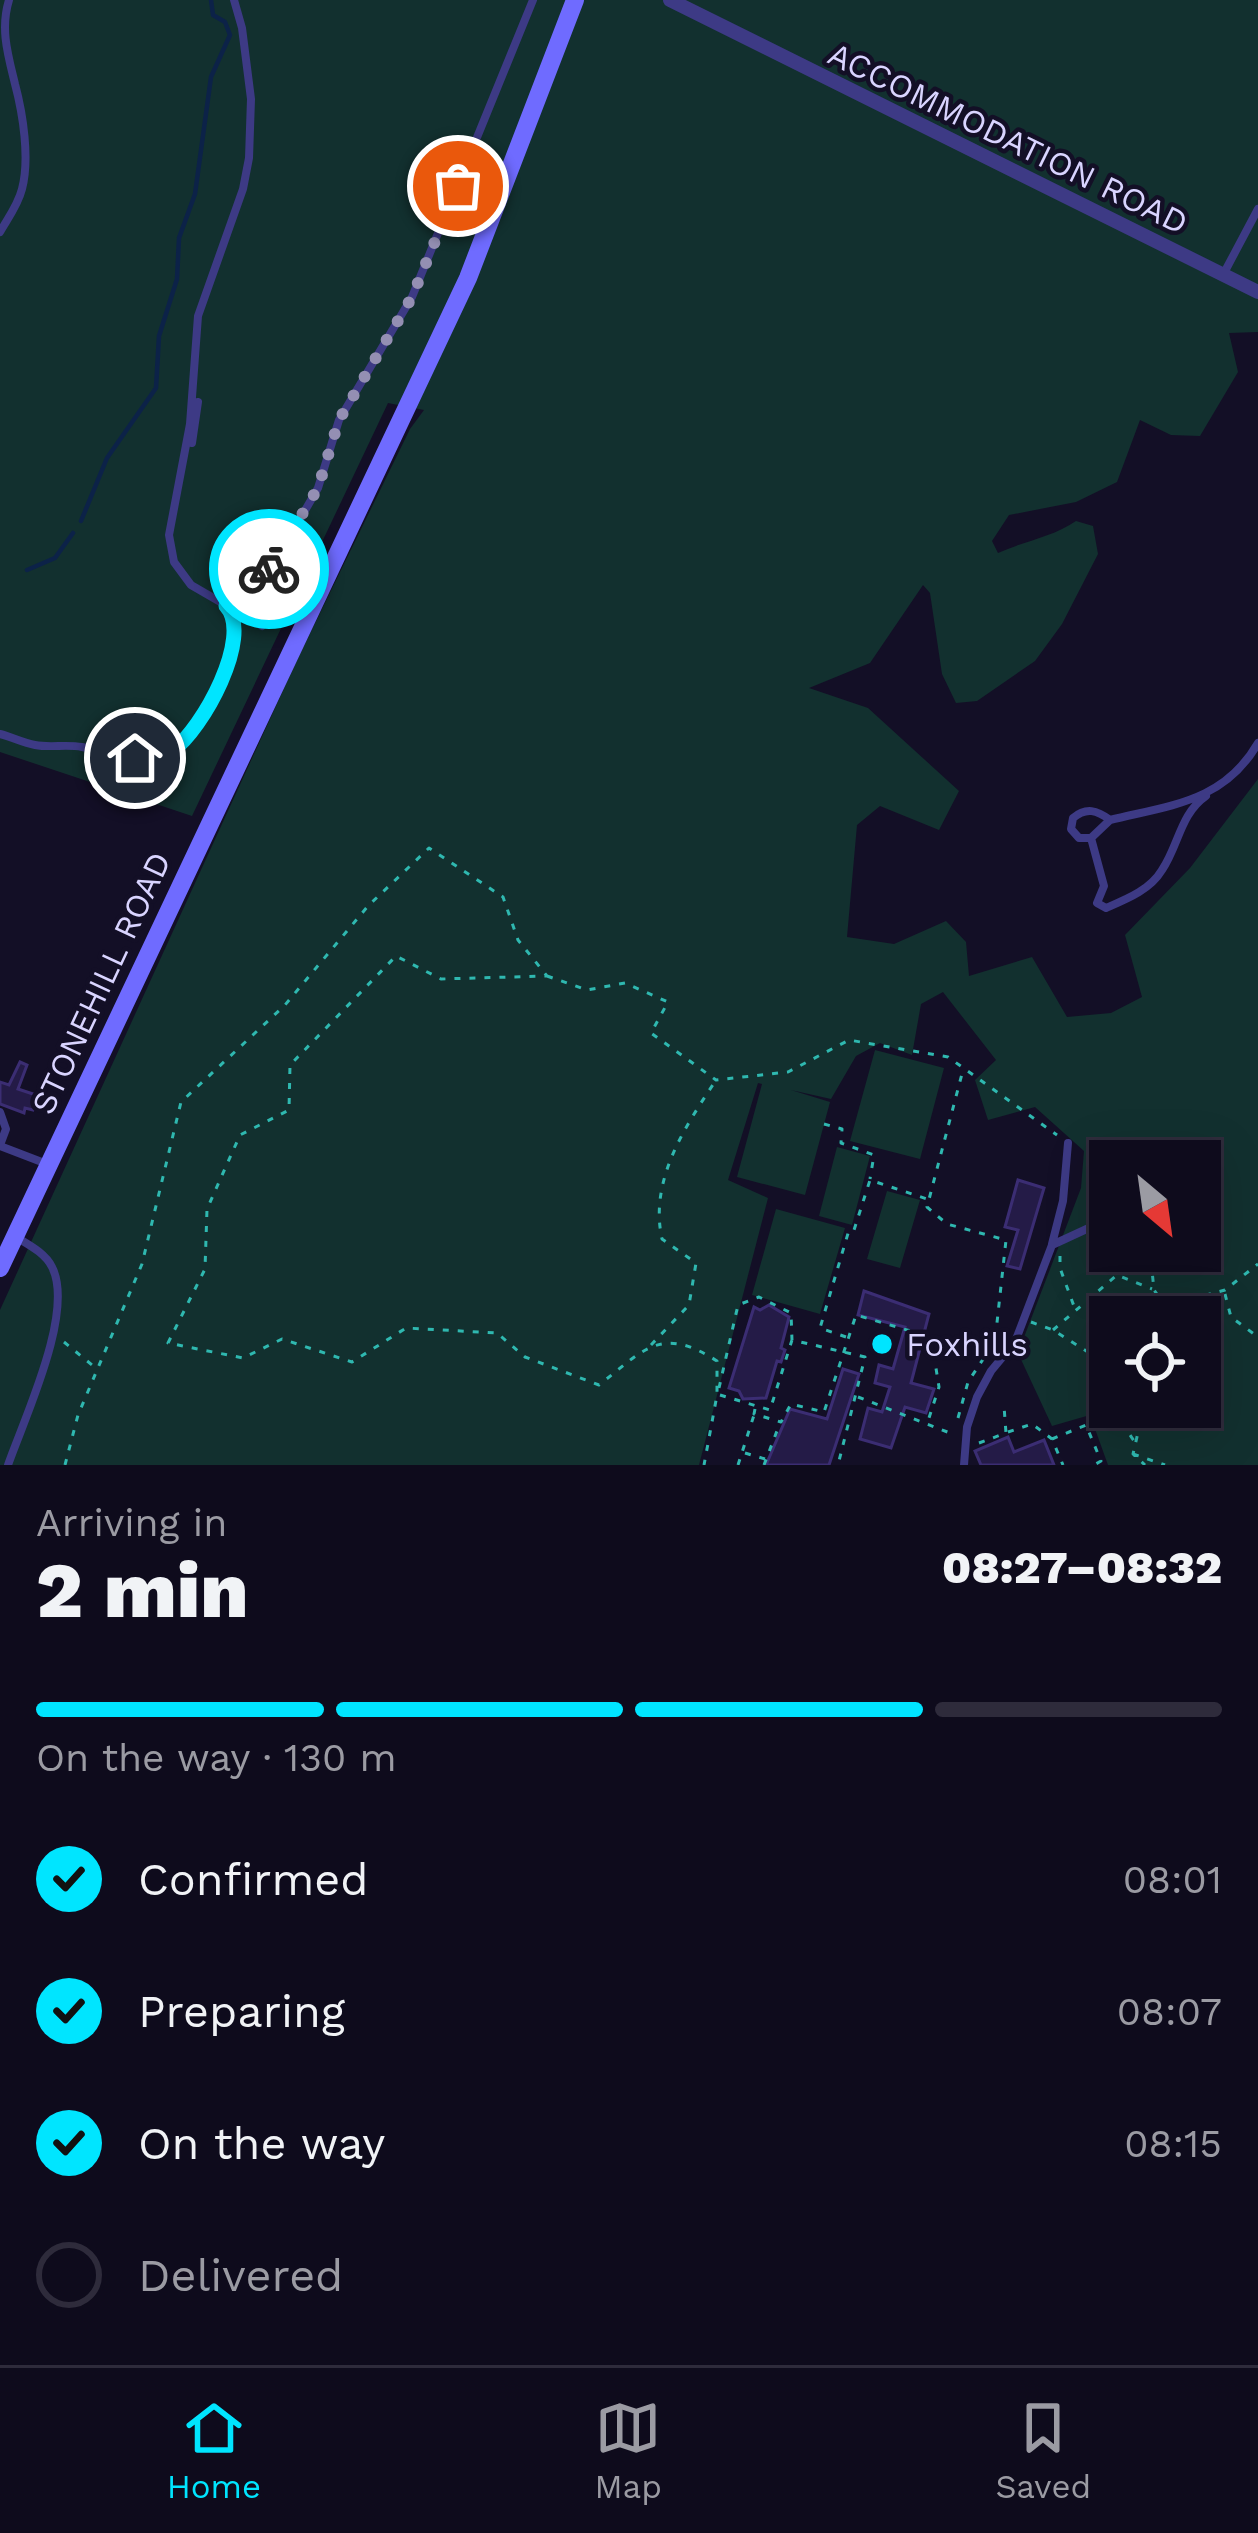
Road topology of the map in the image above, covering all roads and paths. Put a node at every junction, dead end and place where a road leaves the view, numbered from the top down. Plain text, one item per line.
1 (9, 0) edge
2 (234, 0) edge
3 (533, 0) edge
4 (575, 0) edge
5 (670, 0) edge
6 (1258, 209) edge
7 (0, 232) edge
8 (1223, 274) junction
9 (1258, 292) edge
10 (198, 402) dead end
11 (192, 443) dead end
12 (226, 606) junction
13 (262, 626) dead end
14 (0, 734) edge
15 (1258, 743) edge
16 (1206, 796) junction
17 (1111, 820) junction
18 (1091, 838) junction
19 (548, 976) junction
20 (964, 1069) junction
21 (716, 1080) junction
22 (0, 1112) edge
23 (824, 1124) dead end
24 (1069, 1143) joint
25 (0, 1146) edge
26 (48, 1165) junction
27 (870, 1180) junction
28 (929, 1200) junction
29 (1089, 1228) edge
30 (15, 1236) junction
31 (1052, 1245) junction
32 (1258, 1264) edge
33 (0, 1268) edge
34 (1152, 1272) edge
35 (1154, 1290) junction
36 (1225, 1290) junction
37 (1158, 1296) edge
38 (1202, 1296) edge
39 (1075, 1312) junction
40 (1024, 1320) junction
41 (1053, 1330) junction
42 (53, 1333) junction
43 (848, 1337) junction
44 (1258, 1337) edge
45 (792, 1340) junction
46 (650, 1346) junction
47 (843, 1352) junction
48 (1089, 1353) edge
49 (97, 1370) junction
50 (717, 1394) junction
51 (857, 1397) junction
52 (756, 1406) junction
53 (1004, 1406) dead end
54 (754, 1414) junction
55 (781, 1422) junction
56 (926, 1424) junction
57 (1126, 1428) edge
58 (1139, 1428) edge
59 (1006, 1432) junction
60 (953, 1433) junction
61 (1052, 1439) junction
62 (1136, 1444) junction
63 (963, 1450) junction
64 (742, 1452) junction
65 (1132, 1454) junction
66 (765, 1462) edge
67 (8, 1465) edge
68 (65, 1465) edge
69 (704, 1465) edge
70 (738, 1465) edge
71 (838, 1465) edge
72 (964, 1465) edge
73 (1063, 1465) edge
74 (1094, 1465) edge
75 (1145, 1465) edge
76 (1165, 1465) edge

1 - 7 lane
2 - 12 lane
3 - 12 lane
4 - 26 street, STONEHILL ROAD
5 - 8 street, ACCOMMODATION ROAD
6 - 8 lane
8 - 9 street, ACCOMMODATION ROAD
10 - 11 lane
12 - 13 lane
12 - 14 lane
15 - 16 lane
16 - 17 lane
16 - 18 lane
17 - 18 lane
17 - 18 lane
19 - 21 path
19 - 46 path
19 - 49 path
20 - 21 path
20 - 24 path
20 - 28 path
21 - 46 path
22 - 25 lane
23 - 27 path
24 - 31 lane
25 - 26 lane
26 - 30 street, STONEHILL ROAD
27 - 28 path
27 - 43 path
28 - 60 path
29 - 31 lane
30 - 33 street, STONEHILL ROAD
30 - 42 lane
31 - 39 path
31 - 40 lane
32 - 36 path
34 - 35 path
35 - 37 path
35 - 39 path
36 - 38 path
36 - 44 path
39 - 41 path
40 - 41 path
40 - 63 lane
41 - 48 path
42 - 49 path
42 - 67 lane
43 - 47 path
43 - 56 path
45 - 47 path
45 - 50 path
45 - 52 path
46 - 50 path
47 - 51 path
47 - 55 path
49 - 68 path
50 - 52 path
50 - 69 path
51 - 56 path
51 - 71 path
52 - 54 path
53 - 59 path
54 - 55 path
54 - 64 path
55 - 66 path
56 - 60 path
57 - 62 path
58 - 62 path
59 - 61 path
59 - 63 path
60 - 63 path
61 - 73 path
61 - 74 path
62 - 65 path
63 - 72 lane
64 - 66 path
64 - 70 path
65 - 75 path
65 - 76 path

